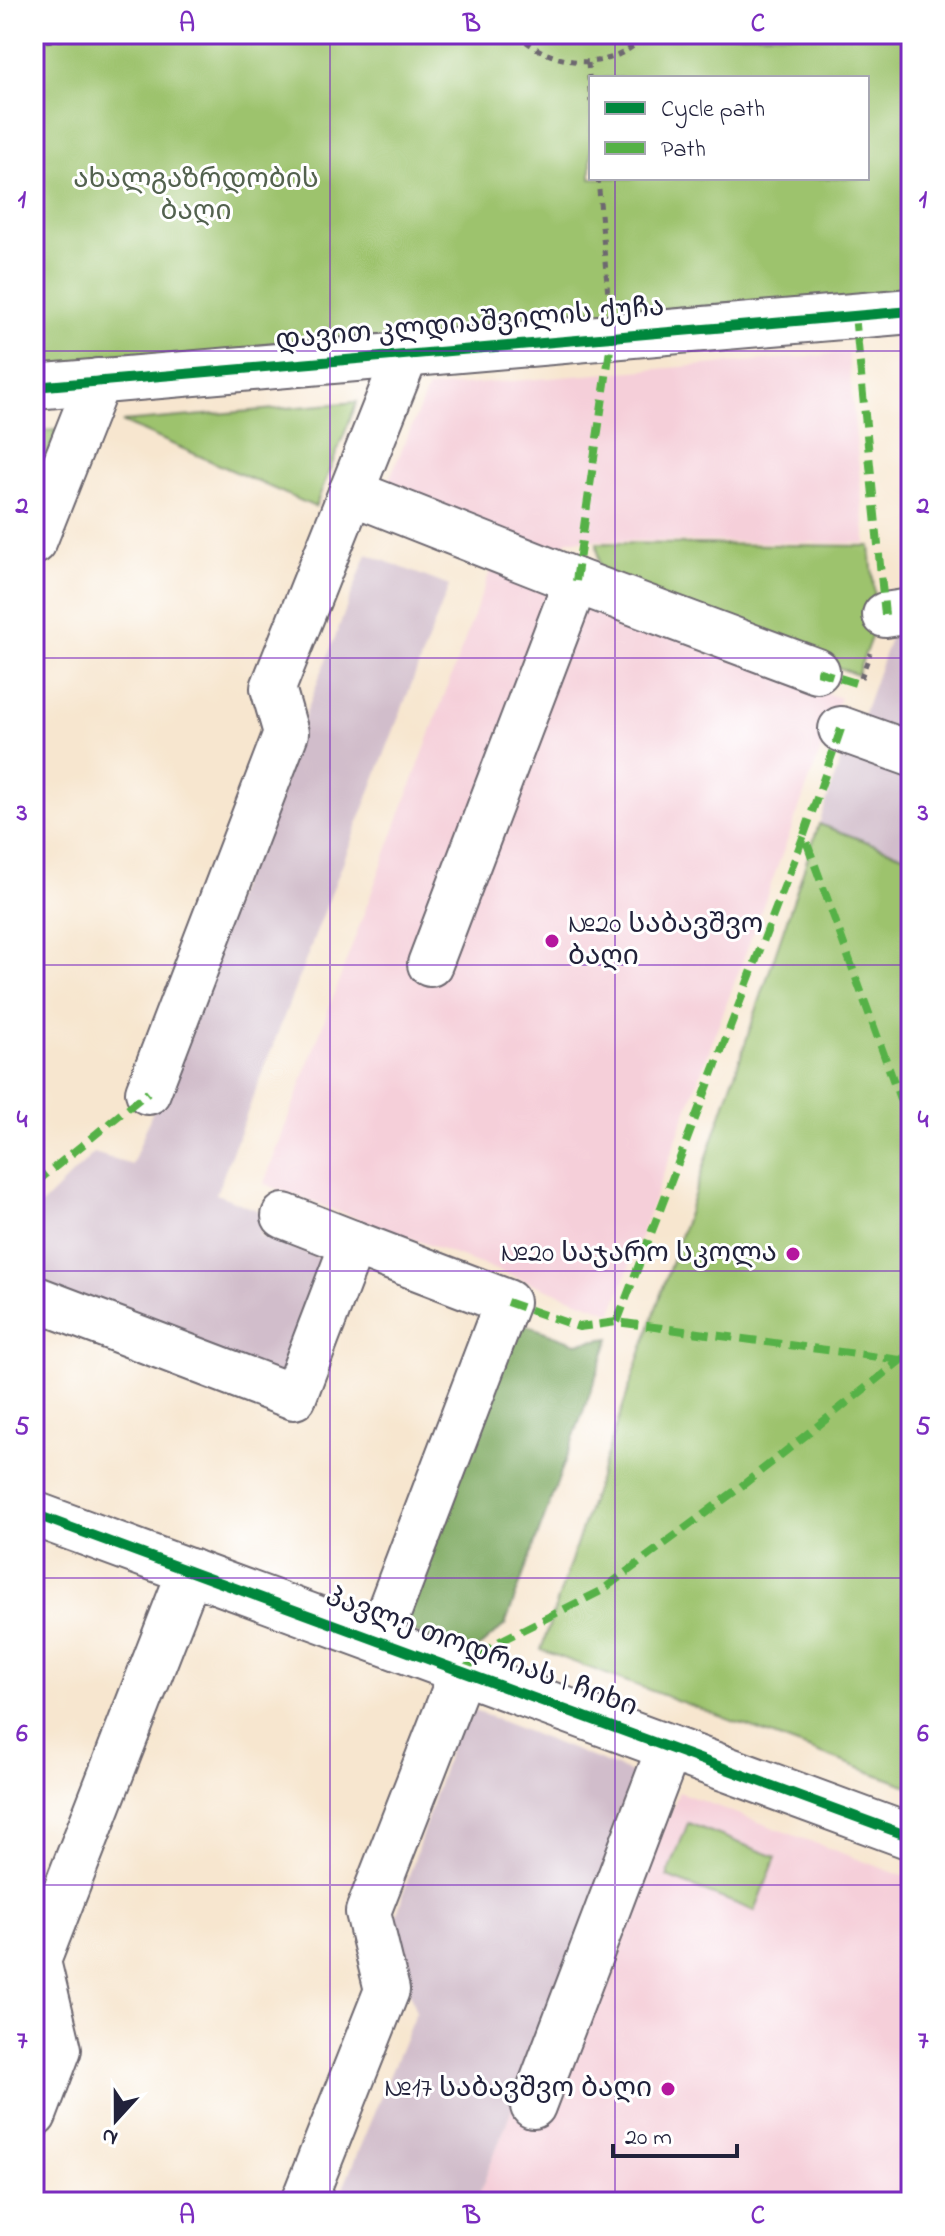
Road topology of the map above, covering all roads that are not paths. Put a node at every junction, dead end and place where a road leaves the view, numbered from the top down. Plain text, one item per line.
1 (911, 311) edge
2 (406, 355) junction
3 (98, 381) junction
4 (34, 387) edge
5 (351, 492) junction
6 (34, 542) edge
7 (576, 581) junction
8 (817, 671) dead end
9 (841, 729) dead end
10 (911, 754) edge
11 (430, 964) dead end
12 (148, 1092) dead end
13 (284, 1216) dead end
14 (353, 1243) junction
15 (34, 1298) edge
16 (34, 1514) edge
17 (190, 1571) junction
18 (378, 1640) junction
19 (462, 1671) junction
20 (669, 1748) junction
21 (911, 1837) edge
22 (533, 2106) dead end
23 (34, 2115) edge
24 (303, 2202) edge

1 - 2 street, დავით კლდიაშვილის ქუჩა
2 - 3 street, დავით კლდიაშვილის ქუჩა
2 - 5 street
3 - 4 street, დავით კლდიაშვილის ქუჩა
3 - 6 street
5 - 7 street
5 - 12 street
7 - 8 street
7 - 11 street
9 - 10 street
13 - 14 street
14 - 15 street
14 - 18 street
16 - 17 street, პავლე თოდრიას I ჩიხი
17 - 18 street, პავლე თოდრიას I ჩიხი
17 - 23 street
18 - 19 street, პავლე თოდრიას I ჩიხი
19 - 20 street, პავლე თოდრიას I ჩიხი
19 - 24 street
20 - 21 street, პავლე თოდრიას I ჩიხი
20 - 22 street

